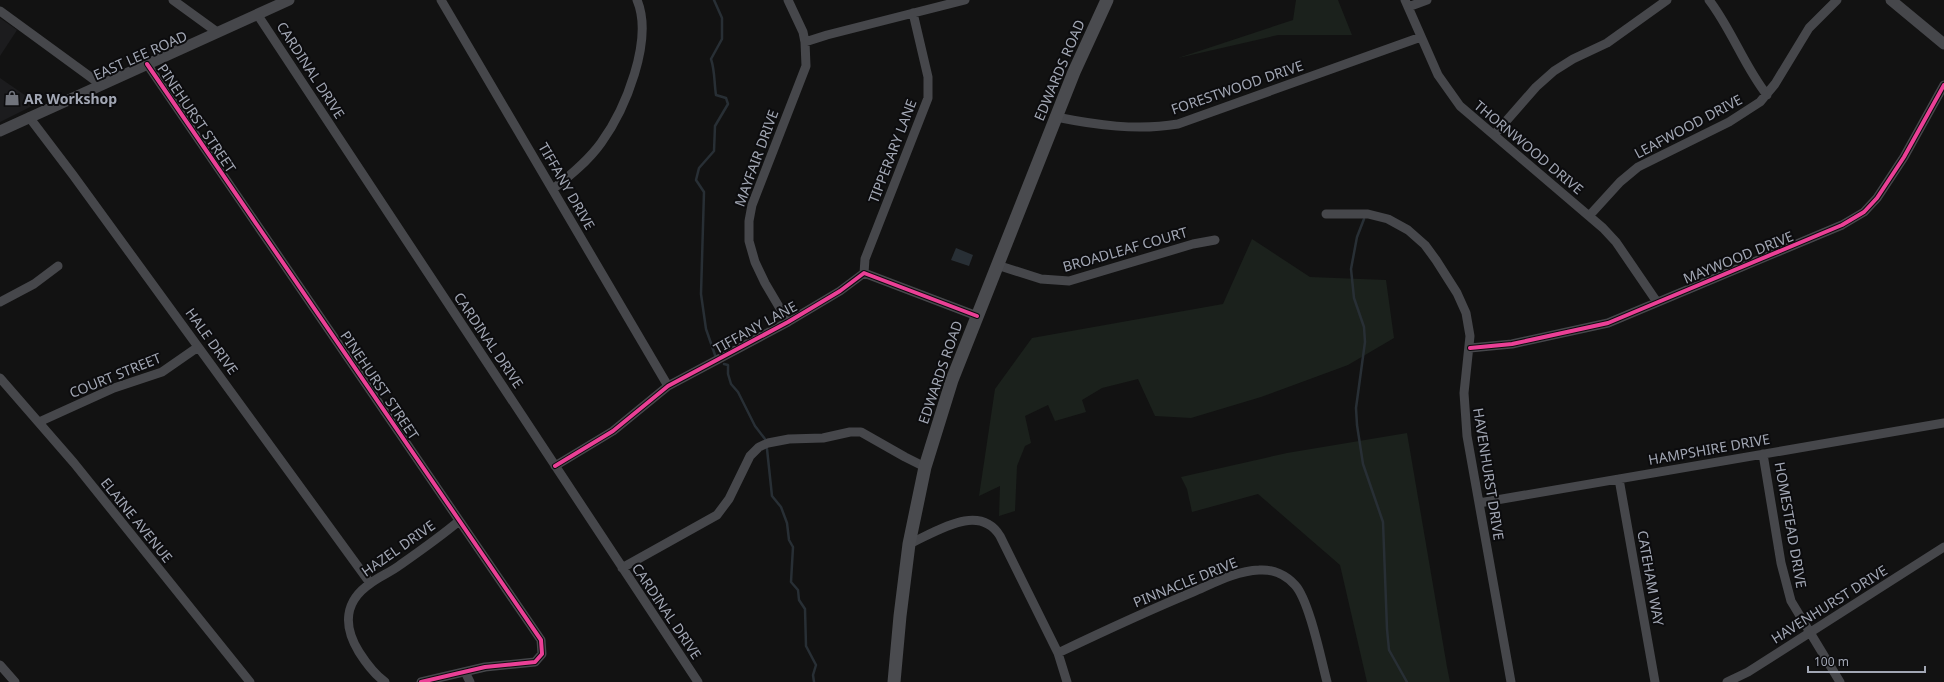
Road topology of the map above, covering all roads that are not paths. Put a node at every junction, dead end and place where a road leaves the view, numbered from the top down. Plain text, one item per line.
1 (173, 0) edge
2 (289, 0) edge
3 (441, 0) edge
4 (637, 0) edge
5 (788, 0) edge
6 (965, 0) edge
7 (1106, 0) edge
8 (1427, 0) edge
9 (1668, 0) edge
10 (1709, 0) edge
11 (1837, 0) edge
12 (1890, 0) edge
13 (1406, 3) edge
14 (186, 4) edge
15 (0, 11) edge
16 (913, 13) junction
17 (258, 14) junction
18 (217, 32) junction
19 (1421, 37) junction
20 (805, 42) junction
21 (1944, 44) edge
22 (147, 64) junction
23 (100, 84) junction
24 (1944, 85) edge
25 (1767, 96) junction
26 (29, 117) junction
27 (1056, 117) junction
28 (0, 131) edge
29 (1494, 135) junction
30 (553, 189) junction
31 (1326, 214) dead end
32 (1589, 216) junction
33 (1215, 240) dead end
34 (997, 265) junction
35 (58, 266) dead end
36 (864, 273) junction
37 (0, 302) edge
38 (1657, 302) junction
39 (977, 316) junction
40 (788, 322) junction
41 (198, 347) junction
42 (1470, 348) junction
43 (0, 378) edge
44 (668, 386) junction
45 (39, 422) junction
46 (1944, 424) edge
47 (1764, 454) junction
48 (555, 466) junction
49 (925, 467) junction
50 (1619, 479) junction
51 (1479, 502) junction
52 (459, 521) junction
53 (909, 544) junction
54 (1944, 547) edge
55 (622, 568) junction
56 (370, 583) junction
57 (1810, 632) junction
58 (1058, 653) junction
59 (0, 665) edge
60 (465, 672) junction
61 (15, 682) edge
62 (250, 682) edge
63 (385, 682) edge
64 (421, 682) edge
65 (470, 682) edge
66 (698, 682) edge
67 (894, 682) edge
68 (1067, 682) edge
69 (1328, 682) edge
70 (1511, 682) edge
71 (1655, 682) edge
72 (1727, 682) edge
73 (1840, 682) edge

1 - 14 street
2 - 17 street, EAST LEE ROAD
3 - 30 street, TIFFANY DRIVE
4 - 30 street
5 - 20 street, MAYFAIR DRIVE
6 - 16 street
7 - 27 main road, EDWARDS ROAD
8 - 13 street
9 - 29 street
10 - 25 street
11 - 25 street, LEAFWOOD DRIVE
12 - 21 street
13 - 19 street, THORNWOOD DRIVE
14 - 18 street
15 - 23 street
16 - 20 street
16 - 36 street, TIPPERARY LANE
17 - 18 street, EAST LEE ROAD
17 - 48 street, CARDINAL DRIVE
18 - 22 street, EAST LEE ROAD
19 - 27 street, FORESTWOOD DRIVE
19 - 29 street, THORNWOOD DRIVE
20 - 40 street, MAYFAIR DRIVE
22 - 23 street, EAST LEE ROAD
22 - 52 street, PINEHURST STREET
23 - 26 street, EAST LEE ROAD
24 - 38 street, MAYWOOD DRIVE
25 - 32 street, LEAFWOOD DRIVE
26 - 28 street, EAST LEE ROAD
26 - 41 street, HALE DRIVE
27 - 34 main road, EDWARDS ROAD
29 - 32 street, THORNWOOD DRIVE
30 - 44 street, TIFFANY DRIVE
31 - 42 street, HAVENHURST DRIVE
32 - 38 street, THORNWOOD DRIVE
33 - 34 street, BROADLEAF COURT
34 - 39 main road, EDWARDS ROAD
35 - 37 street
36 - 39 street
36 - 40 street, TIFFANY LANE
38 - 42 street, MAYWOOD DRIVE
39 - 49 main road, EDWARDS ROAD
40 - 44 street, TIFFANY LANE
41 - 45 street, COURT STREET
41 - 56 street, HALE DRIVE
42 - 51 street, HAVENHURST DRIVE
43 - 45 street, ELAINE AVENUE
44 - 48 street, TIFFANY LANE
45 - 62 street, ELAINE AVENUE
46 - 47 street, HAMPSHIRE DRIVE
47 - 50 street, HAMPSHIRE DRIVE
47 - 57 street, HOMESTEAD DRIVE
48 - 55 street, CARDINAL DRIVE
49 - 53 main road, EDWARDS ROAD
49 - 55 street
50 - 51 street, HAMPSHIRE DRIVE
50 - 71 street, CATEHAM WAY
51 - 70 street, HAVENHURST DRIVE
52 - 56 street, HAZEL DRIVE
52 - 60 street, PINEHURST STREET
53 - 58 street
53 - 67 main road, EDWARDS ROAD
54 - 57 street, HAVENHURST DRIVE
55 - 66 street, CARDINAL DRIVE
56 - 63 street, HAZEL DRIVE
57 - 72 street, HAVENHURST DRIVE
57 - 73 street, HOMESTEAD DRIVE
58 - 68 street
58 - 69 street, PINNACLE DRIVE
59 - 61 street
60 - 64 street
60 - 65 street

